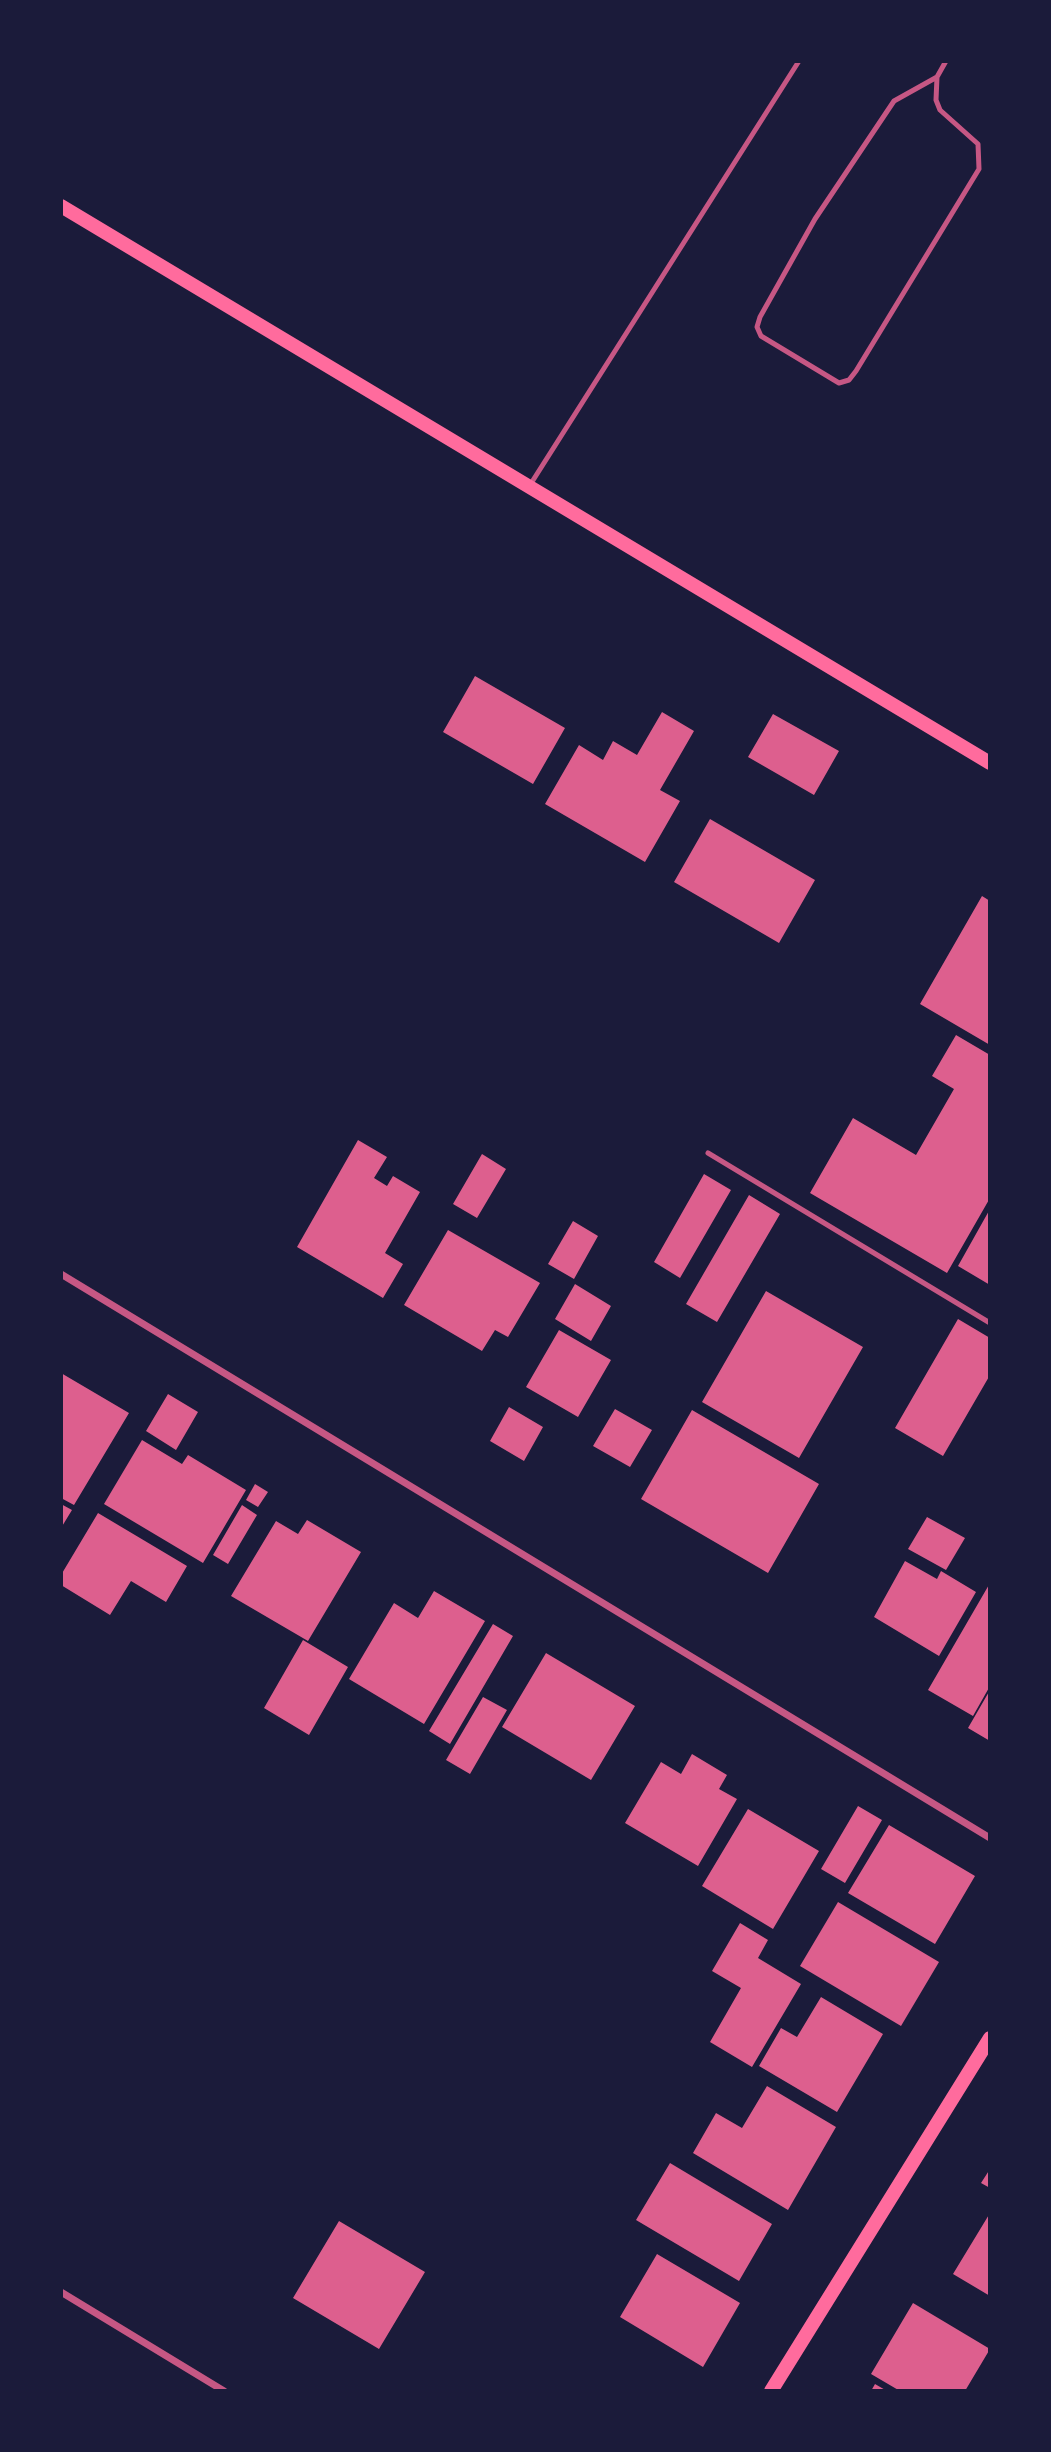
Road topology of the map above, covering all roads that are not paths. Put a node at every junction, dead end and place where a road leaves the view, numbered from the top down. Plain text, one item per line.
1 (799, 61) edge
2 (946, 61) edge
3 (937, 77) junction
4 (61, 206) edge
5 (529, 488) junction
6 (987, 765) edge
7 (708, 1153) dead end
8 (61, 1273) edge
9 (990, 1323) edge
10 (990, 1838) edge
11 (990, 2038) edge
12 (61, 2292) edge
13 (224, 2391) edge
14 (771, 2391) edge

1 - 5 lane
2 - 3 lane
3 - 3 lane
4 - 5 main road
5 - 6 main road
7 - 9 lane
8 - 10 street
11 - 14 main road
12 - 13 street

